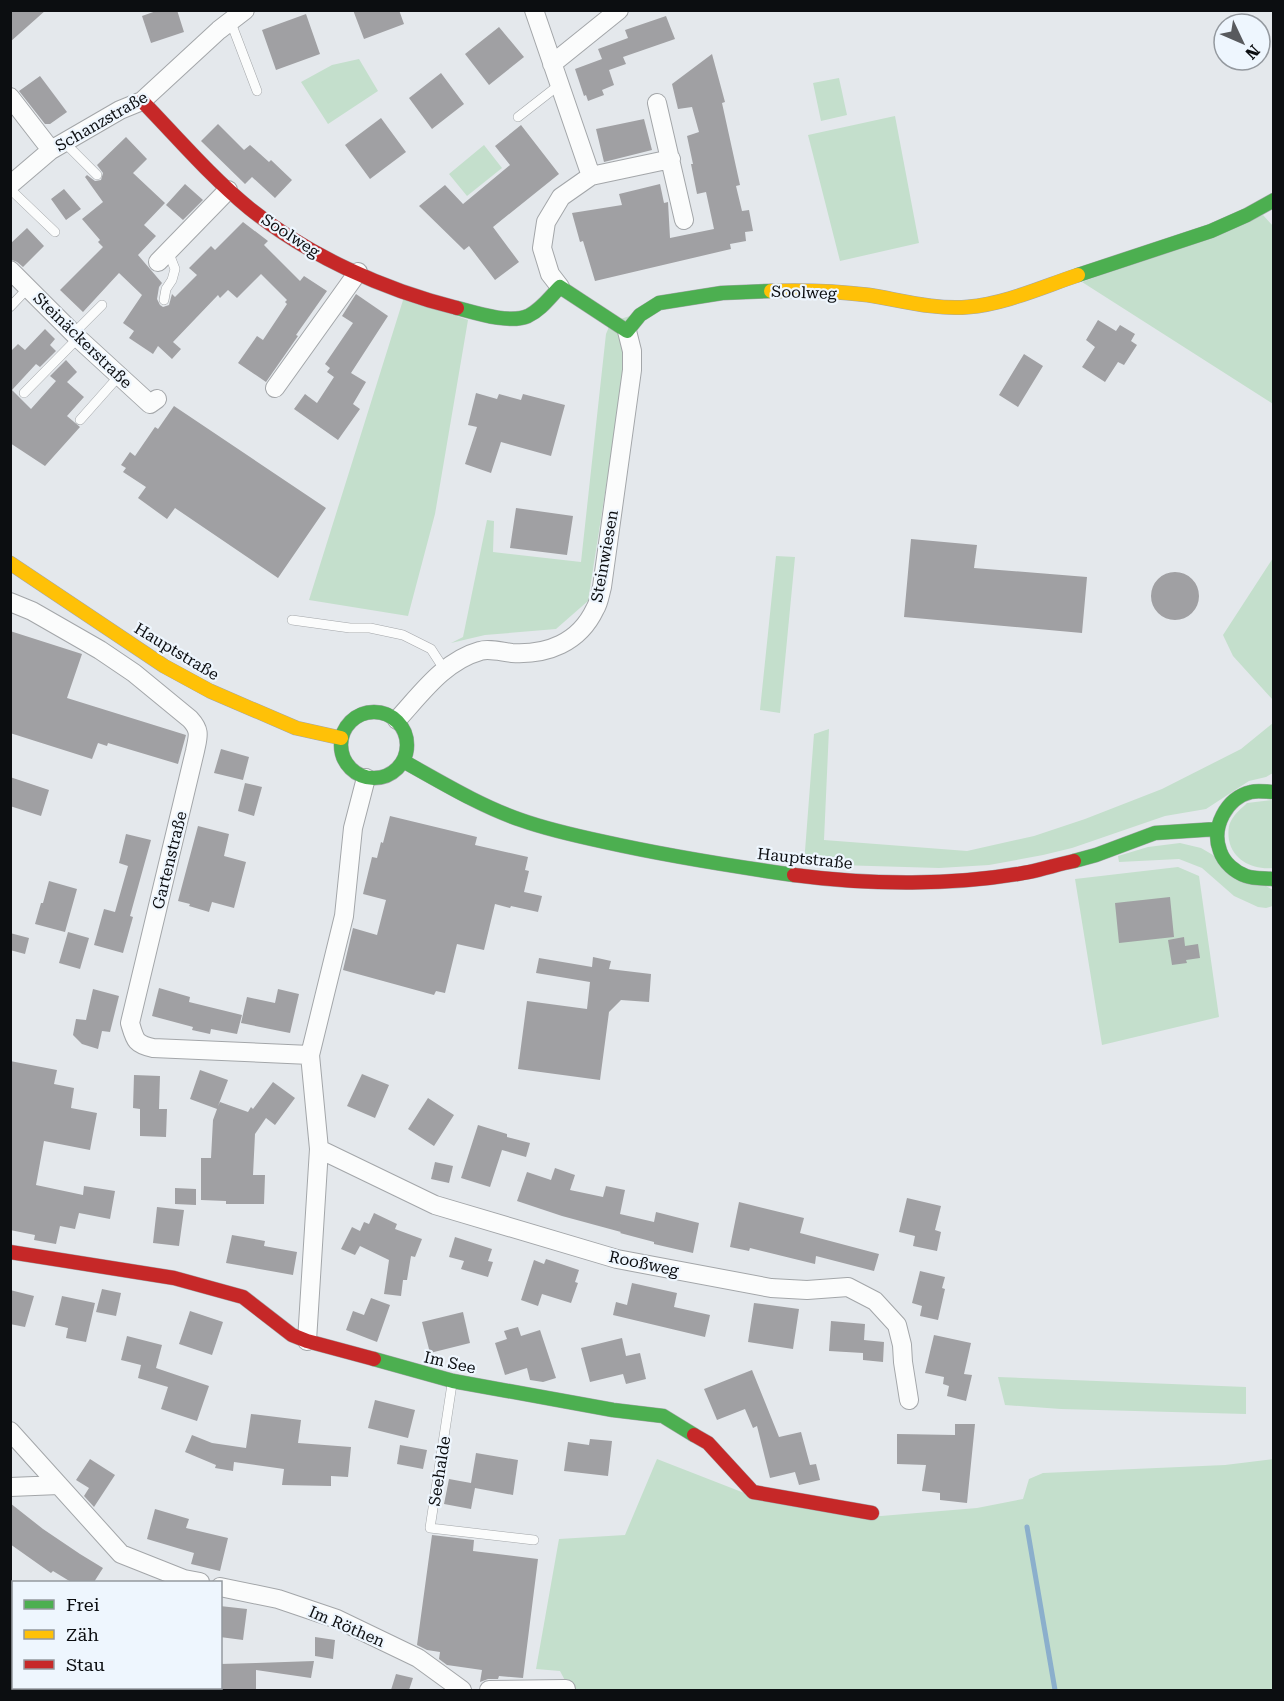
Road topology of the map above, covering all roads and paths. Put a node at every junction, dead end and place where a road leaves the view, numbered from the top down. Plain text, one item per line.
1 (534, 10) edge
2 (619, 10) edge
3 (238, 15) edge
4 (552, 64) junction
5 (559, 85) junction
6 (257, 91) dead end
7 (10, 97) edge
8 (142, 101) junction
9 (657, 103) dead end
10 (518, 117) dead end
11 (58, 146) junction
12 (671, 159) junction
13 (97, 176) dead end
14 (591, 176) junction
15 (10, 187) edge
16 (228, 190) junction
17 (1274, 200) edge
18 (684, 220) dead end
19 (55, 232) dead end
20 (163, 256) joint
21 (10, 270) edge
22 (358, 272) junction
23 (29, 287) junction
24 (560, 287) junction
25 (164, 300) dead end
26 (102, 304) dead end
27 (10, 307) edge
28 (627, 331) junction
29 (76, 335) junction
30 (119, 376) junction
31 (275, 388) dead end
32 (24, 393) dead end
33 (157, 399) dead end
34 (80, 420) dead end
35 (10, 563) edge
36 (10, 602) edge
37 (292, 620) dead end
38 (444, 669) junction
39 (397, 720) junction
40 (341, 738) junction
41 (404, 761) junction
42 (366, 778) junction
43 (1274, 792) edge
44 (1216, 829) junction
45 (1274, 879) edge
46 (310, 1055) junction
47 (319, 1149) junction
48 (10, 1252) edge
49 (307, 1341) junction
50 (453, 1381) junction
51 (909, 1400) dead end
52 (10, 1431) edge
53 (59, 1485) junction
54 (10, 1487) edge
55 (872, 1513) dead end
56 (534, 1540) dead end
57 (189, 1581) edge
58 (222, 1587) edge
59 (566, 1689) dead end
60 (462, 1690) edge
61 (489, 1690) edge

1 - 4 street
2 - 4 street
3 - 6 lane
3 - 8 street, Schanzstraße
4 - 5 street
5 - 10 lane
5 - 14 street
7 - 11 street
8 - 11 street, Schanzstraße
8 - 16 street, Soolweg
9 - 12 street
11 - 13 lane
11 - 15 street, Schanzstraße
12 - 14 street
12 - 18 street
14 - 24 street
15 - 19 lane
16 - 20 street
16 - 22 street, Soolweg
17 - 28 street, Soolweg
20 - 25 lane
21 - 23 street, Steinäckerstraße
22 - 24 street, Soolweg
22 - 31 street
23 - 27 lane
23 - 29 street, Steinäckerstraße
24 - 28 street
26 - 29 lane
28 - 38 street, Steinwiesen
29 - 30 street, Steinäckerstraße
29 - 32 lane
30 - 33 street, Steinäckerstraße
30 - 34 lane
35 - 40 street, Hauptstraße
36 - 46 street, Gartenstraße
37 - 38 lane
38 - 39 street, Steinwiesen
39 - 40 street
39 - 41 street
40 - 42 street
41 - 42 street
41 - 44 street, Hauptstraße
42 - 46 street
43 - 44 street
44 - 45 street
46 - 47 street
47 - 49 street
47 - 51 street, Rooßweg
48 - 49 street, Im See
49 - 50 street, Im See
50 - 55 street, Im See
50 - 56 lane, Seehalde
52 - 53 street
53 - 54 street
53 - 57 street
58 - 60 street, Im Röthen
59 - 61 street

